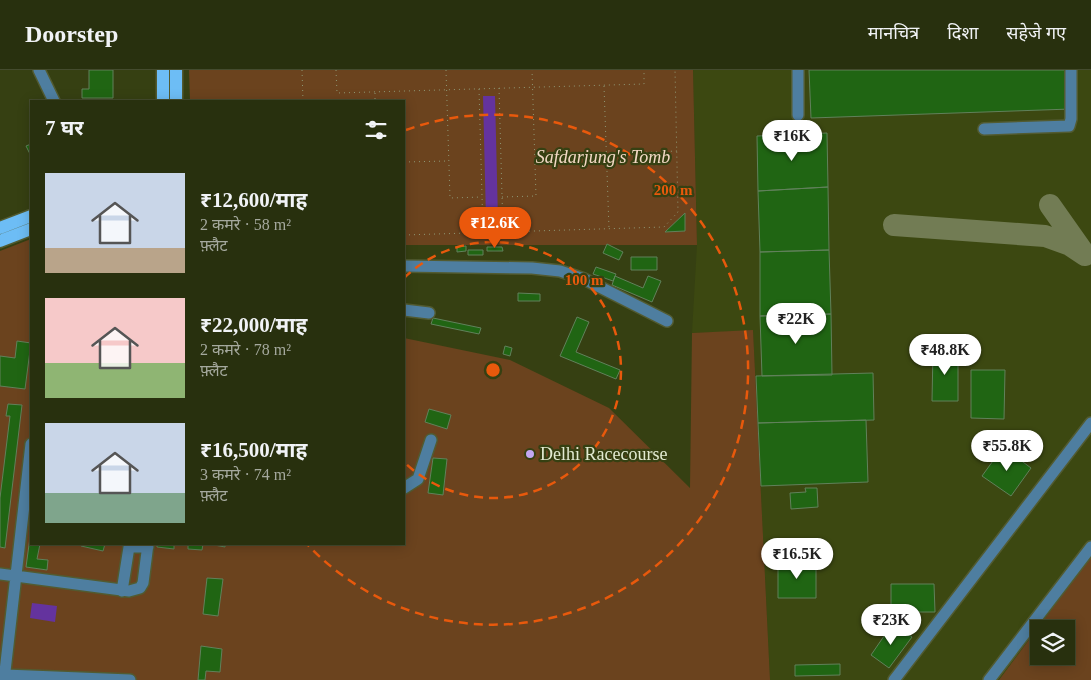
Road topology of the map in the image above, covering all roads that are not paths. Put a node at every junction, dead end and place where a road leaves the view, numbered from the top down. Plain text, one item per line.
1 (39, 70) edge
2 (163, 70) edge
3 (176, 70) edge
4 (798, 70) edge
5 (1071, 70) edge
6 (54, 100) edge
7 (163, 100) edge
8 (176, 100) edge
9 (798, 115) dead end
10 (984, 129) dead end
11 (30, 216) edge
12 (0, 228) edge
13 (30, 229) edge
14 (0, 241) edge
15 (405, 266) edge
16 (405, 310) edge
17 (429, 313) dead end
18 (667, 322) dead end
19 (1091, 423) edge
20 (431, 440) dead end
21 (30, 464) edge
22 (29, 484) edge
23 (405, 487) edge
24 (148, 546) edge
25 (1091, 547) edge
26 (0, 574) edge
27 (15, 577) junction
28 (122, 591) junction
29 (5, 677) edge
30 (130, 680) edge
31 (894, 680) edge
32 (989, 680) edge

1 - 6 street
2 - 7 main road
3 - 8 main road
4 - 9 street
5 - 10 street
11 - 12 main road
13 - 14 main road
15 - 18 street
16 - 17 street
19 - 31 street
20 - 23 street
21 - 22 street
22 - 27 street
24 - 28 street
24 - 28 street
25 - 32 street
26 - 27 street
27 - 28 street
27 - 29 street
29 - 30 street

